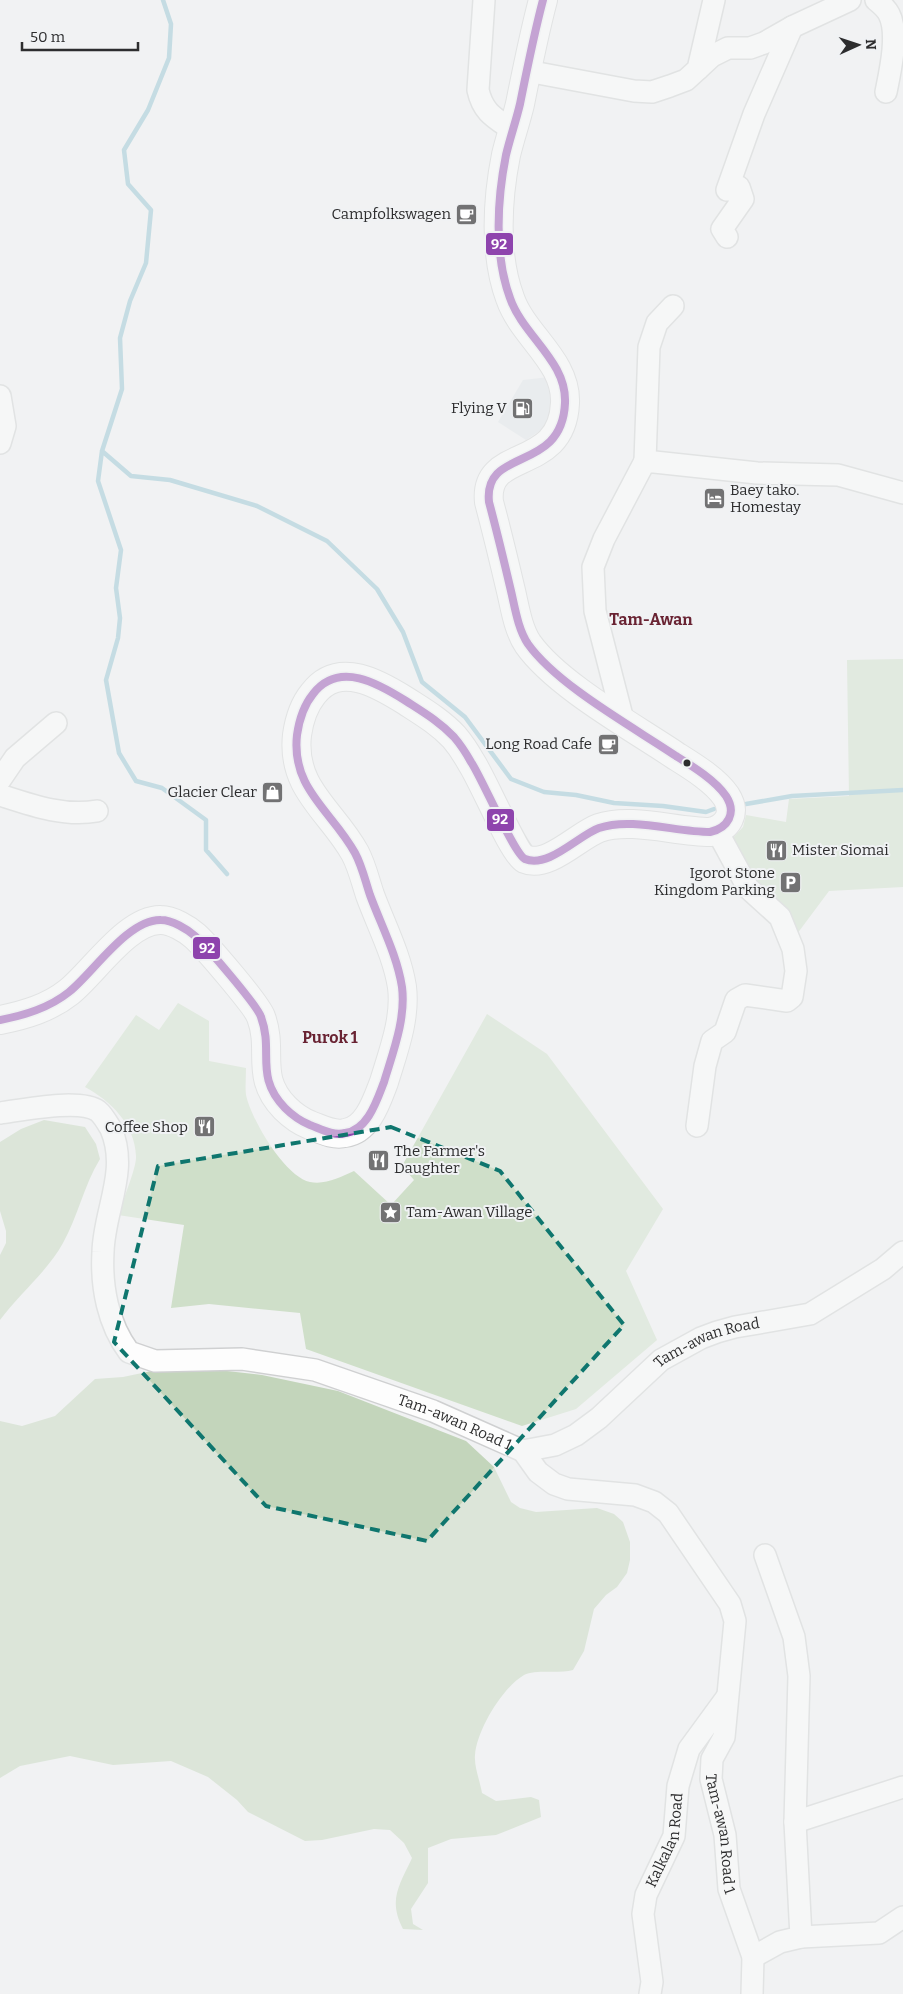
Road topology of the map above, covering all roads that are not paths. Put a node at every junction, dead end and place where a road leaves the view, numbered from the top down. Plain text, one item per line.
1 (484, 0) edge
2 (542, 0) edge
3 (714, 0) edge
4 (850, 0) edge
5 (876, 0) edge
6 (792, 28) junction
7 (698, 69) junction
8 (527, 71) junction
9 (886, 92) dead end
10 (514, 131) junction
11 (726, 237) dead end
12 (672, 306) dead end
13 (0, 396) edge
14 (0, 443) edge
15 (645, 461) junction
16 (903, 493) edge
17 (622, 720) junction
18 (56, 724) dead end
19 (0, 780) edge
20 (0, 795) edge
21 (97, 811) dead end
22 (717, 830) junction
23 (0, 1020) edge
24 (0, 1112) edge
25 (698, 1126) dead end
26 (903, 1252) edge
27 (523, 1451) junction
28 (765, 1555) dead end
29 (727, 1697) junction
30 (903, 1787) edge
31 (795, 1822) junction
32 (903, 1917) edge
33 (801, 1937) junction
34 (753, 1957) junction
35 (650, 1994) edge
36 (752, 1994) edge

1 - 10 street
2 - 8 main road
3 - 7 street
4 - 6 street
5 - 9 street
6 - 7 street
6 - 11 street
7 - 8 street
8 - 10 main road
10 - 17 main road
12 - 15 street
13 - 14 street
15 - 16 street
15 - 17 street
17 - 22 main road
18 - 19 street
20 - 21 street
22 - 23 main road
22 - 25 street
24 - 27 street, Tam-awan Road 1
26 - 27 street, Tam-awan Road
27 - 29 street, Tam-awan Road 1
28 - 31 street
29 - 34 street, Tam-awan Road 1
29 - 35 street, Kalkalan Road
30 - 31 street
31 - 33 street
32 - 33 street
33 - 34 street
34 - 36 street, Tam-awan Road 1

